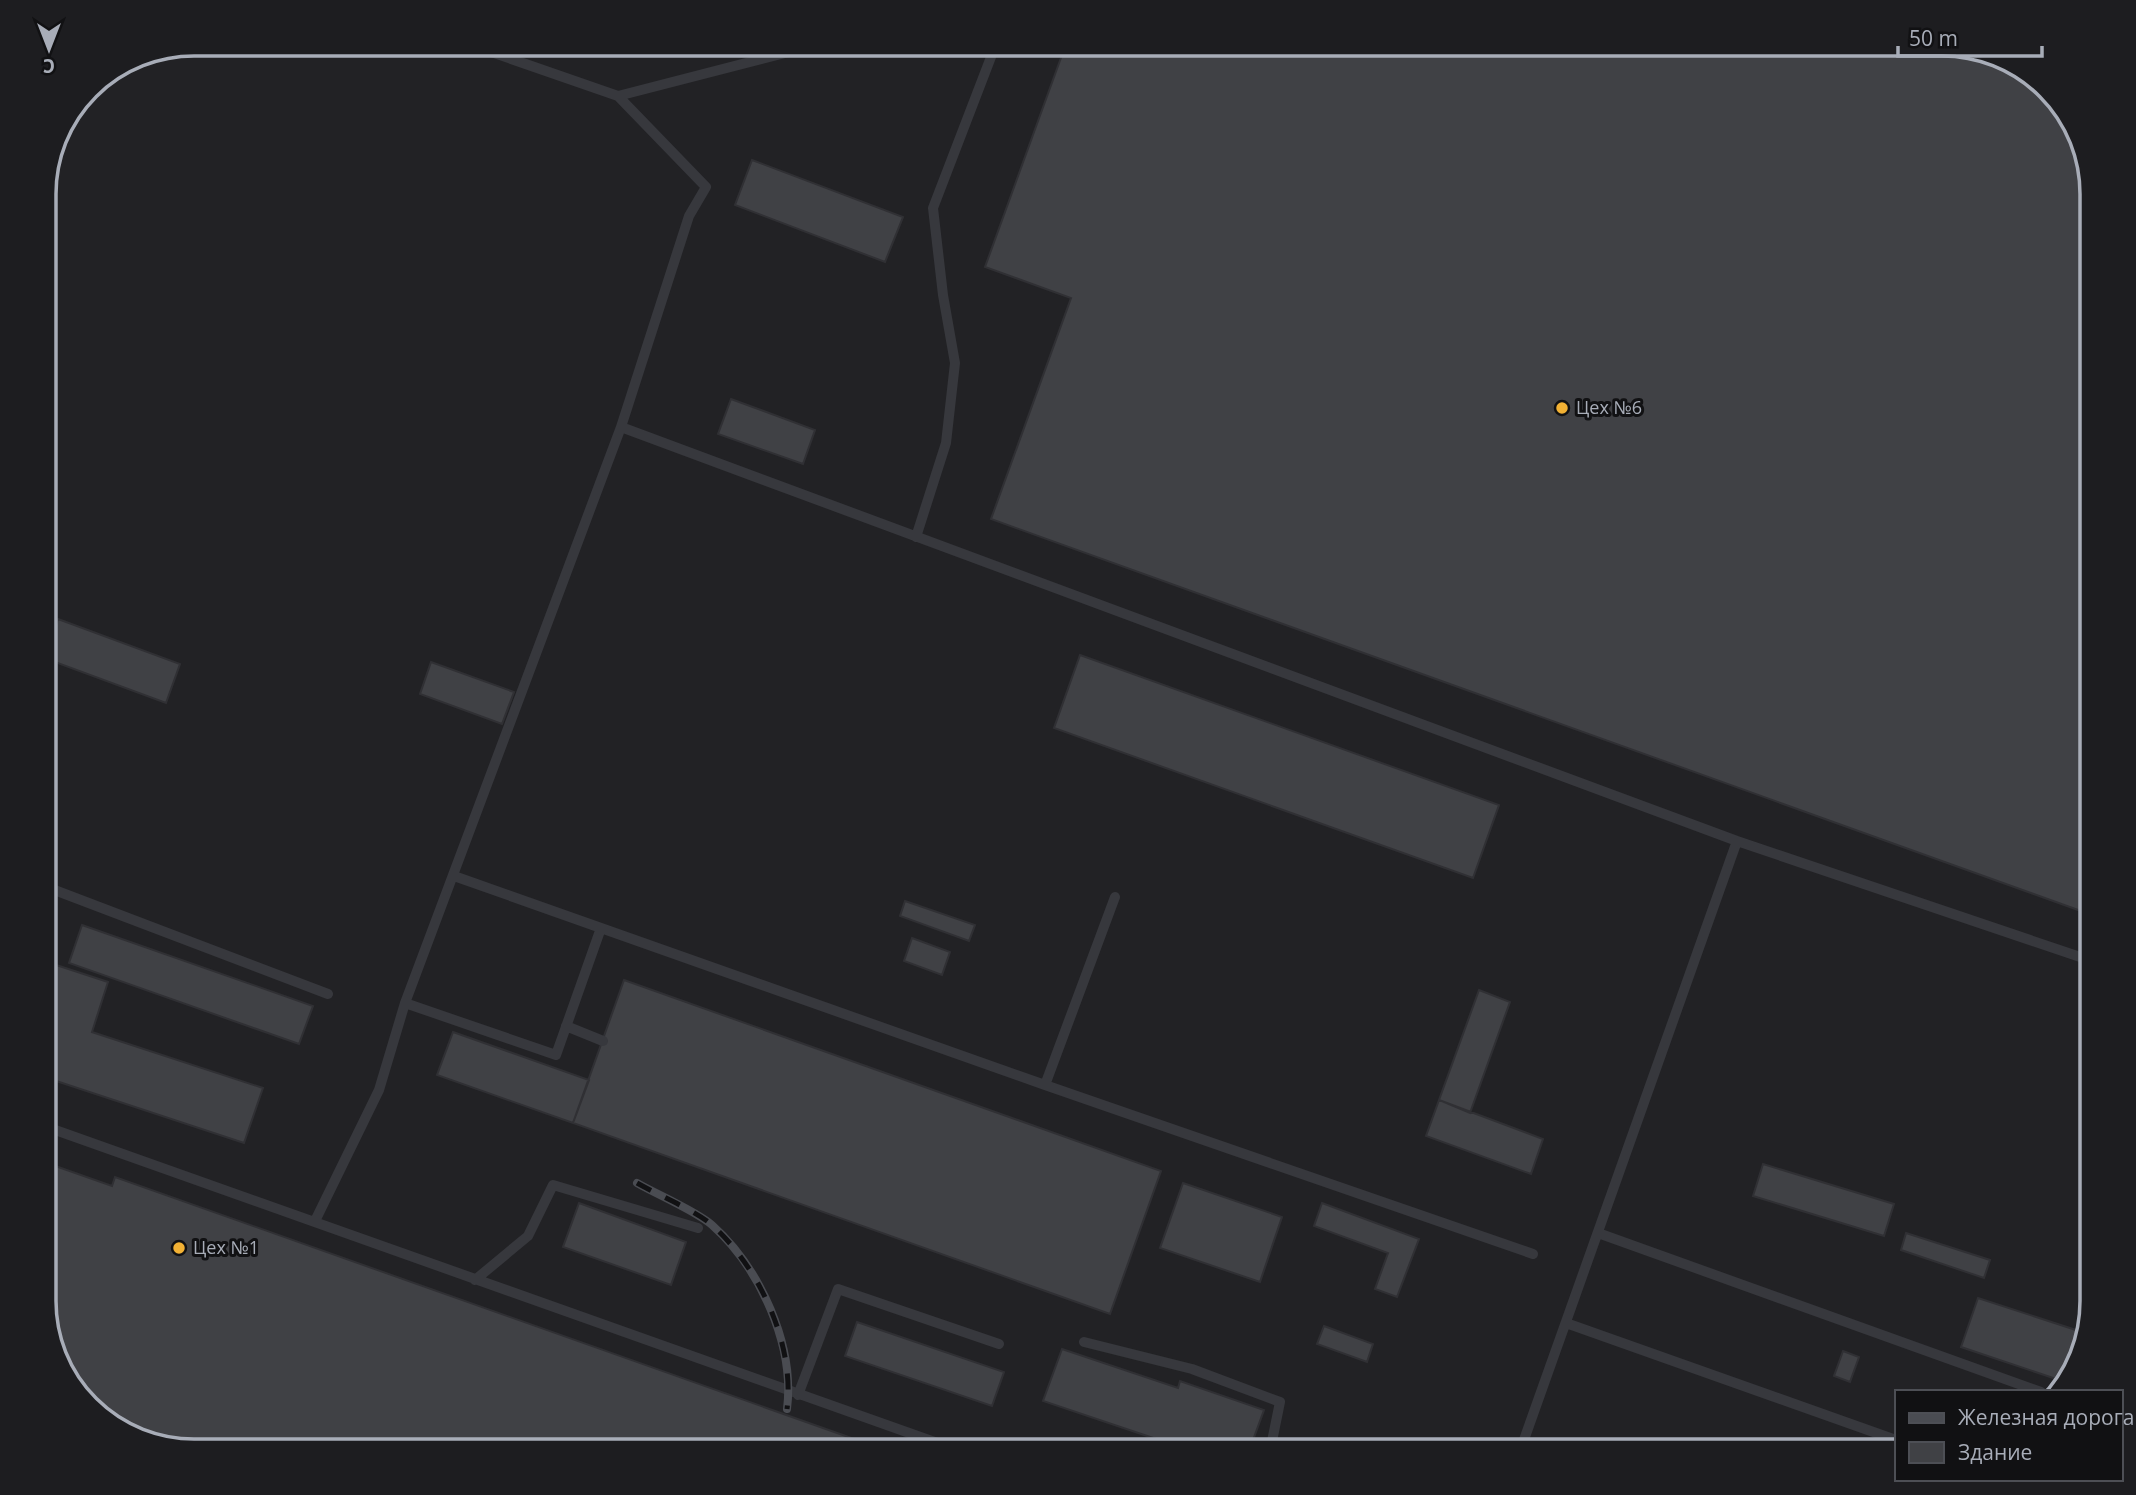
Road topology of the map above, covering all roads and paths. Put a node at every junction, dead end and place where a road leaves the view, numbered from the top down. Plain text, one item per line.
1 (503, 56) edge
2 (773, 56) edge
3 (991, 56) edge
4 (618, 96) junction
5 (621, 427) junction
6 (916, 537) junction
7 (1737, 841) junction
8 (454, 876) junction
9 (56, 891) edge
10 (1115, 897) dead end
11 (601, 928) junction
12 (2080, 957) edge
13 (328, 994) dead end
14 (405, 1003) junction
15 (566, 1026) junction
16 (603, 1041) dead end
17 (1045, 1085) junction
18 (56, 1130) edge
19 (315, 1222) junction
20 (698, 1228) dead end
21 (1598, 1233) junction
22 (1533, 1254) dead end
23 (475, 1280) junction
24 (1566, 1323) junction
25 (1084, 1342) dead end
26 (999, 1344) dead end
27 (2035, 1390) edge
28 (798, 1395) junction
29 (925, 1439) edge
30 (1272, 1439) edge
31 (1524, 1439) edge
32 (1893, 1439) edge

1 - 4 lane
2 - 4 lane
3 - 6 lane
4 - 5 lane
5 - 6 lane
5 - 8 lane
6 - 7 lane
7 - 12 lane
7 - 21 lane
8 - 11 lane
8 - 14 lane
9 - 13 lane
10 - 17 lane
11 - 15 lane
11 - 17 lane
14 - 15 lane
14 - 19 lane
15 - 16 lane
17 - 22 lane
18 - 19 lane
19 - 23 lane
20 - 23 lane
21 - 24 lane
21 - 27 lane
23 - 28 lane
24 - 31 lane
24 - 32 lane
25 - 30 lane
26 - 28 lane
28 - 29 lane

